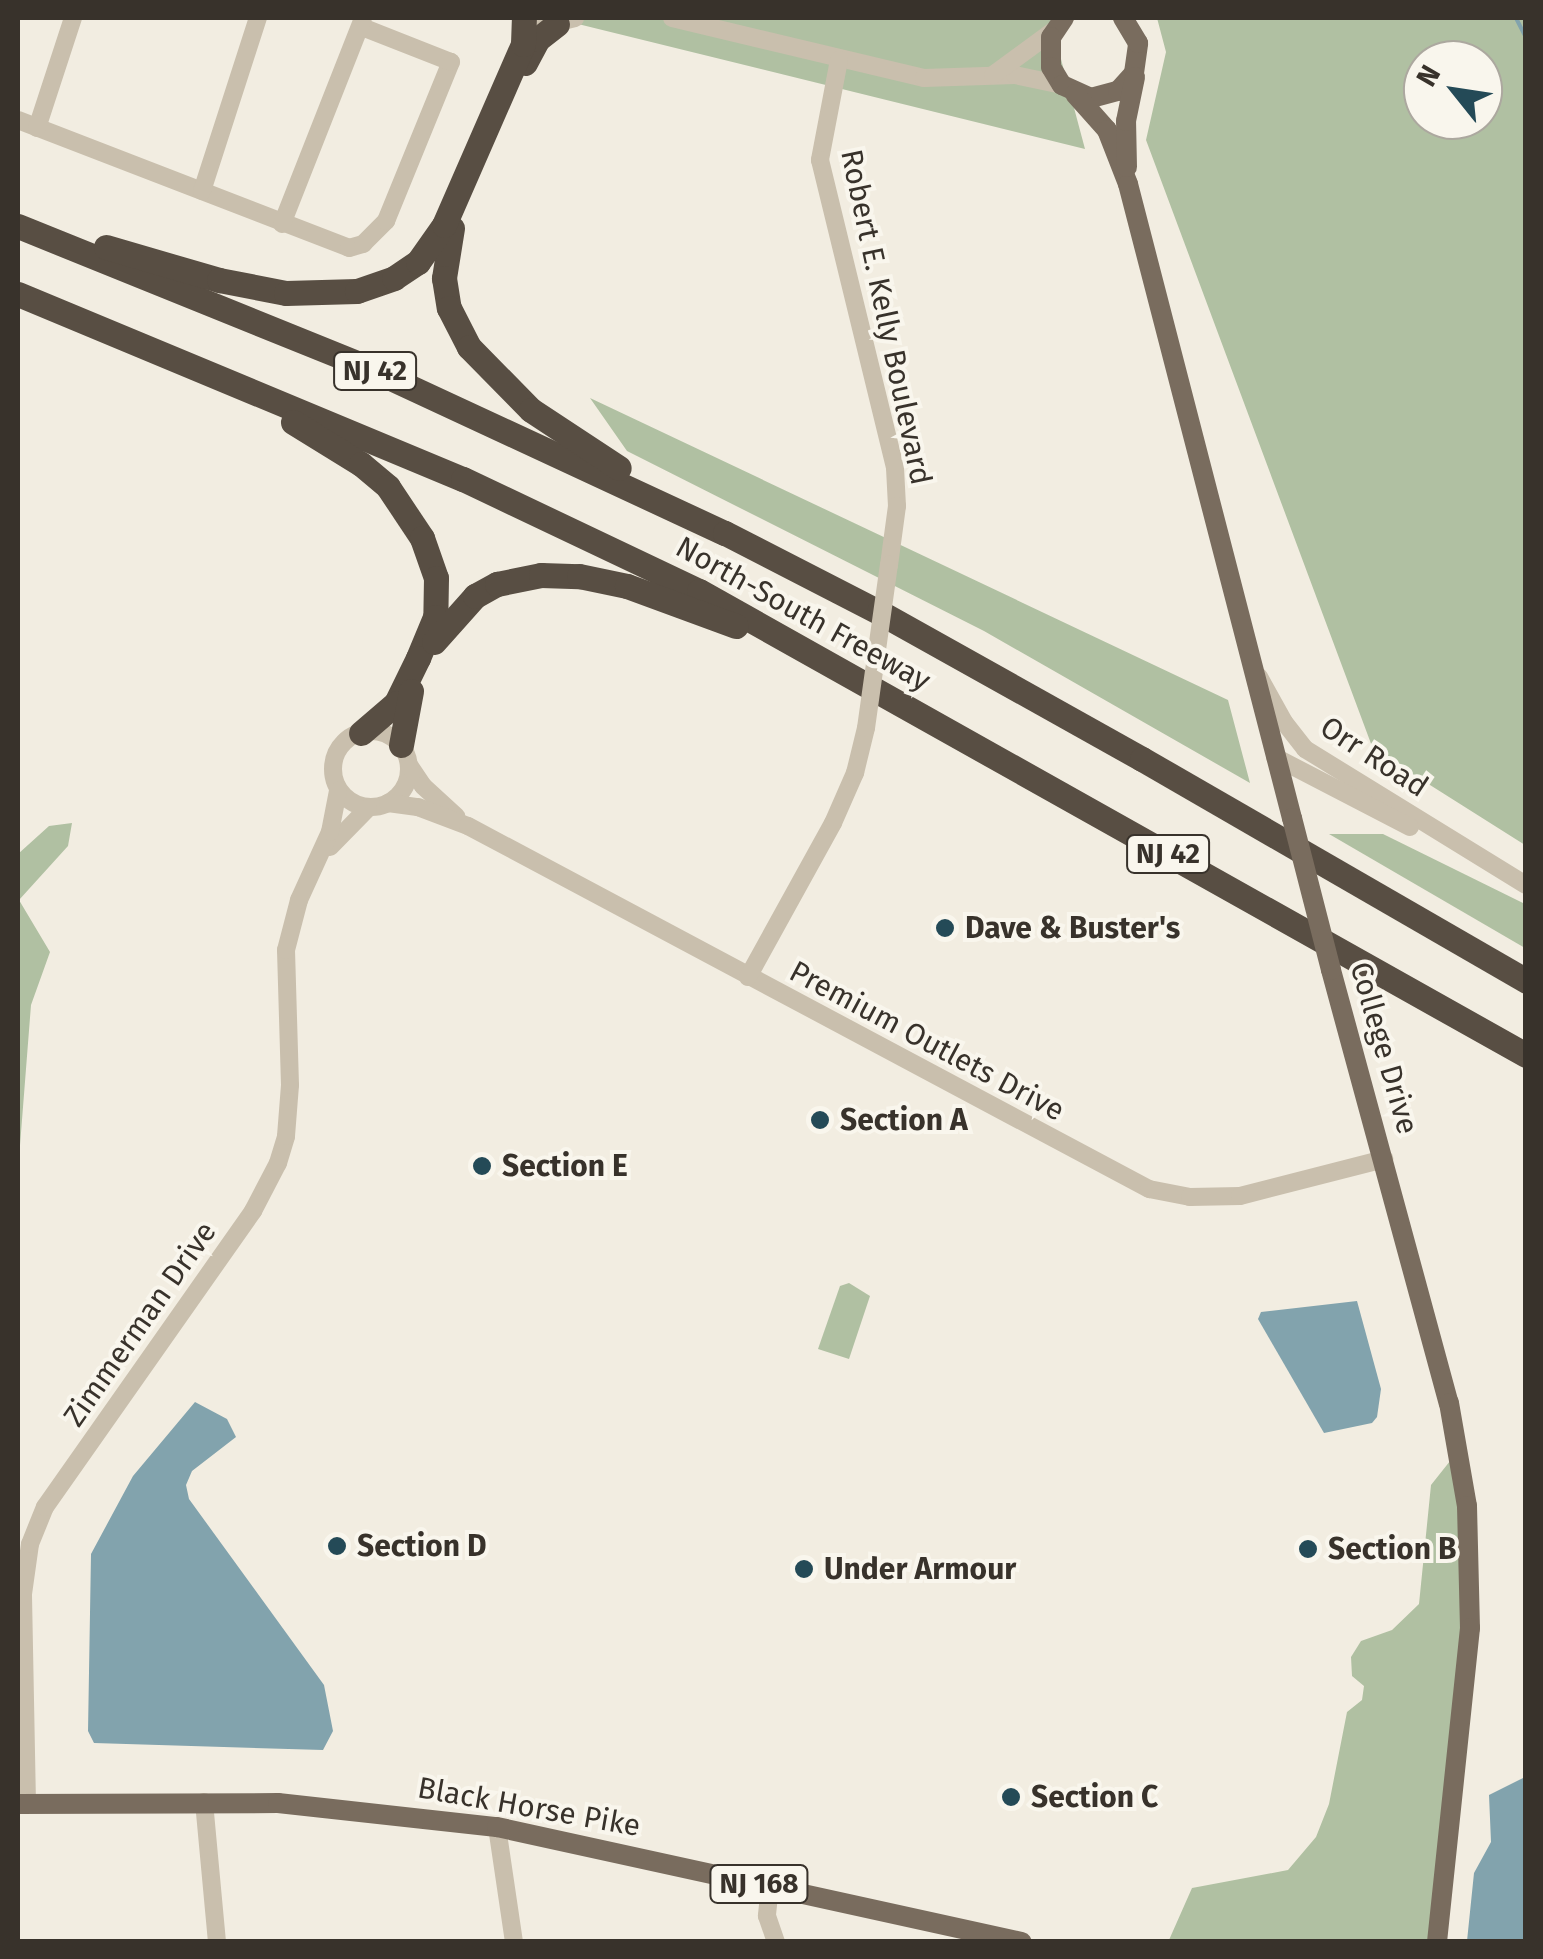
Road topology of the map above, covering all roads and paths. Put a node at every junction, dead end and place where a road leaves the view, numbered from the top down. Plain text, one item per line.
1 (73, 18) edge
2 (258, 18) edge
3 (528, 18) edge
4 (672, 18) edge
5 (1123, 18) edge
6 (566, 21) edge
7 (362, 22) edge
8 (1059, 22) edge
9 (839, 60) junction
10 (1137, 66) junction
11 (992, 75) junction
12 (1069, 89) junction
13 (18, 120) edge
14 (37, 128) junction
15 (1128, 184) junction
16 (202, 191) junction
17 (282, 224) junction
18 (18, 226) edge
19 (18, 294) edge
20 (165, 354) junction
21 (726, 533) junction
22 (810, 654) junction
23 (1249, 659) junction
24 (360, 733) junction
25 (405, 755) junction
26 (1276, 757) junction
27 (338, 791) junction
28 (388, 802) junction
29 (368, 808) junction
30 (468, 826) junction
31 (1501, 870) junction
32 (311, 876) junction
33 (1526, 884) edge
34 (748, 977) junction
35 (1526, 981) edge
36 (1526, 1055) edge
37 (1384, 1159) junction
38 (204, 1802) junction
39 (22, 1804) edge
40 (496, 1827) junction
41 (770, 1886) junction
42 (217, 1942) edge
43 (514, 1942) edge
44 (776, 1942) edge
45 (1022, 1942) edge
46 (1438, 1942) edge

1 - 14 street
2 - 16 street
3 - 6 street
3 - 18 highway
4 - 9 street
5 - 10 main road
6 - 21 highway
7 - 17 street
7 - 17 street
8 - 11 street
8 - 12 main road
9 - 11 street
9 - 34 street, Robert E. Kelly Boulevard, bridge
10 - 12 main road
10 - 15 main road, College Drive
11 - 12 street
12 - 15 main road, College Drive
13 - 14 street
14 - 16 street
15 - 23 main road, College Drive
16 - 17 street
18 - 21 highway, North-South Freeway / NJ 42
19 - 20 highway, North-South Freeway / NJ 42
20 - 22 highway, North-South Freeway / NJ 42
20 - 24 highway
21 - 35 highway, North-South Freeway / NJ 42
22 - 25 highway
22 - 36 highway, North-South Freeway / NJ 42
23 - 26 main road, College Drive
23 - 31 street, Orr Road
24 - 25 street
24 - 27 street
25 - 28 street
25 - 30 street, Premium Outlets Drive
26 - 31 street, Orr Road
26 - 37 main road, College Drive, bridge
27 - 29 street
27 - 32 street, Zimmerman Drive
28 - 29 street
28 - 30 street, Premium Outlets Drive
29 - 32 street, Zimmerman Drive
30 - 34 street, Premium Outlets Drive
31 - 33 street, Orr Road
32 - 39 street, Zimmerman Drive
34 - 37 street, Premium Outlets Drive
37 - 46 main road, College Drive
38 - 39 main road, Black Horse Pike / NJ 168
38 - 40 main road, Black Horse Pike / NJ 168
38 - 42 street
40 - 41 main road, Black Horse Pike / NJ 168
40 - 43 street
41 - 44 street
41 - 45 main road, Black Horse Pike / NJ 168

